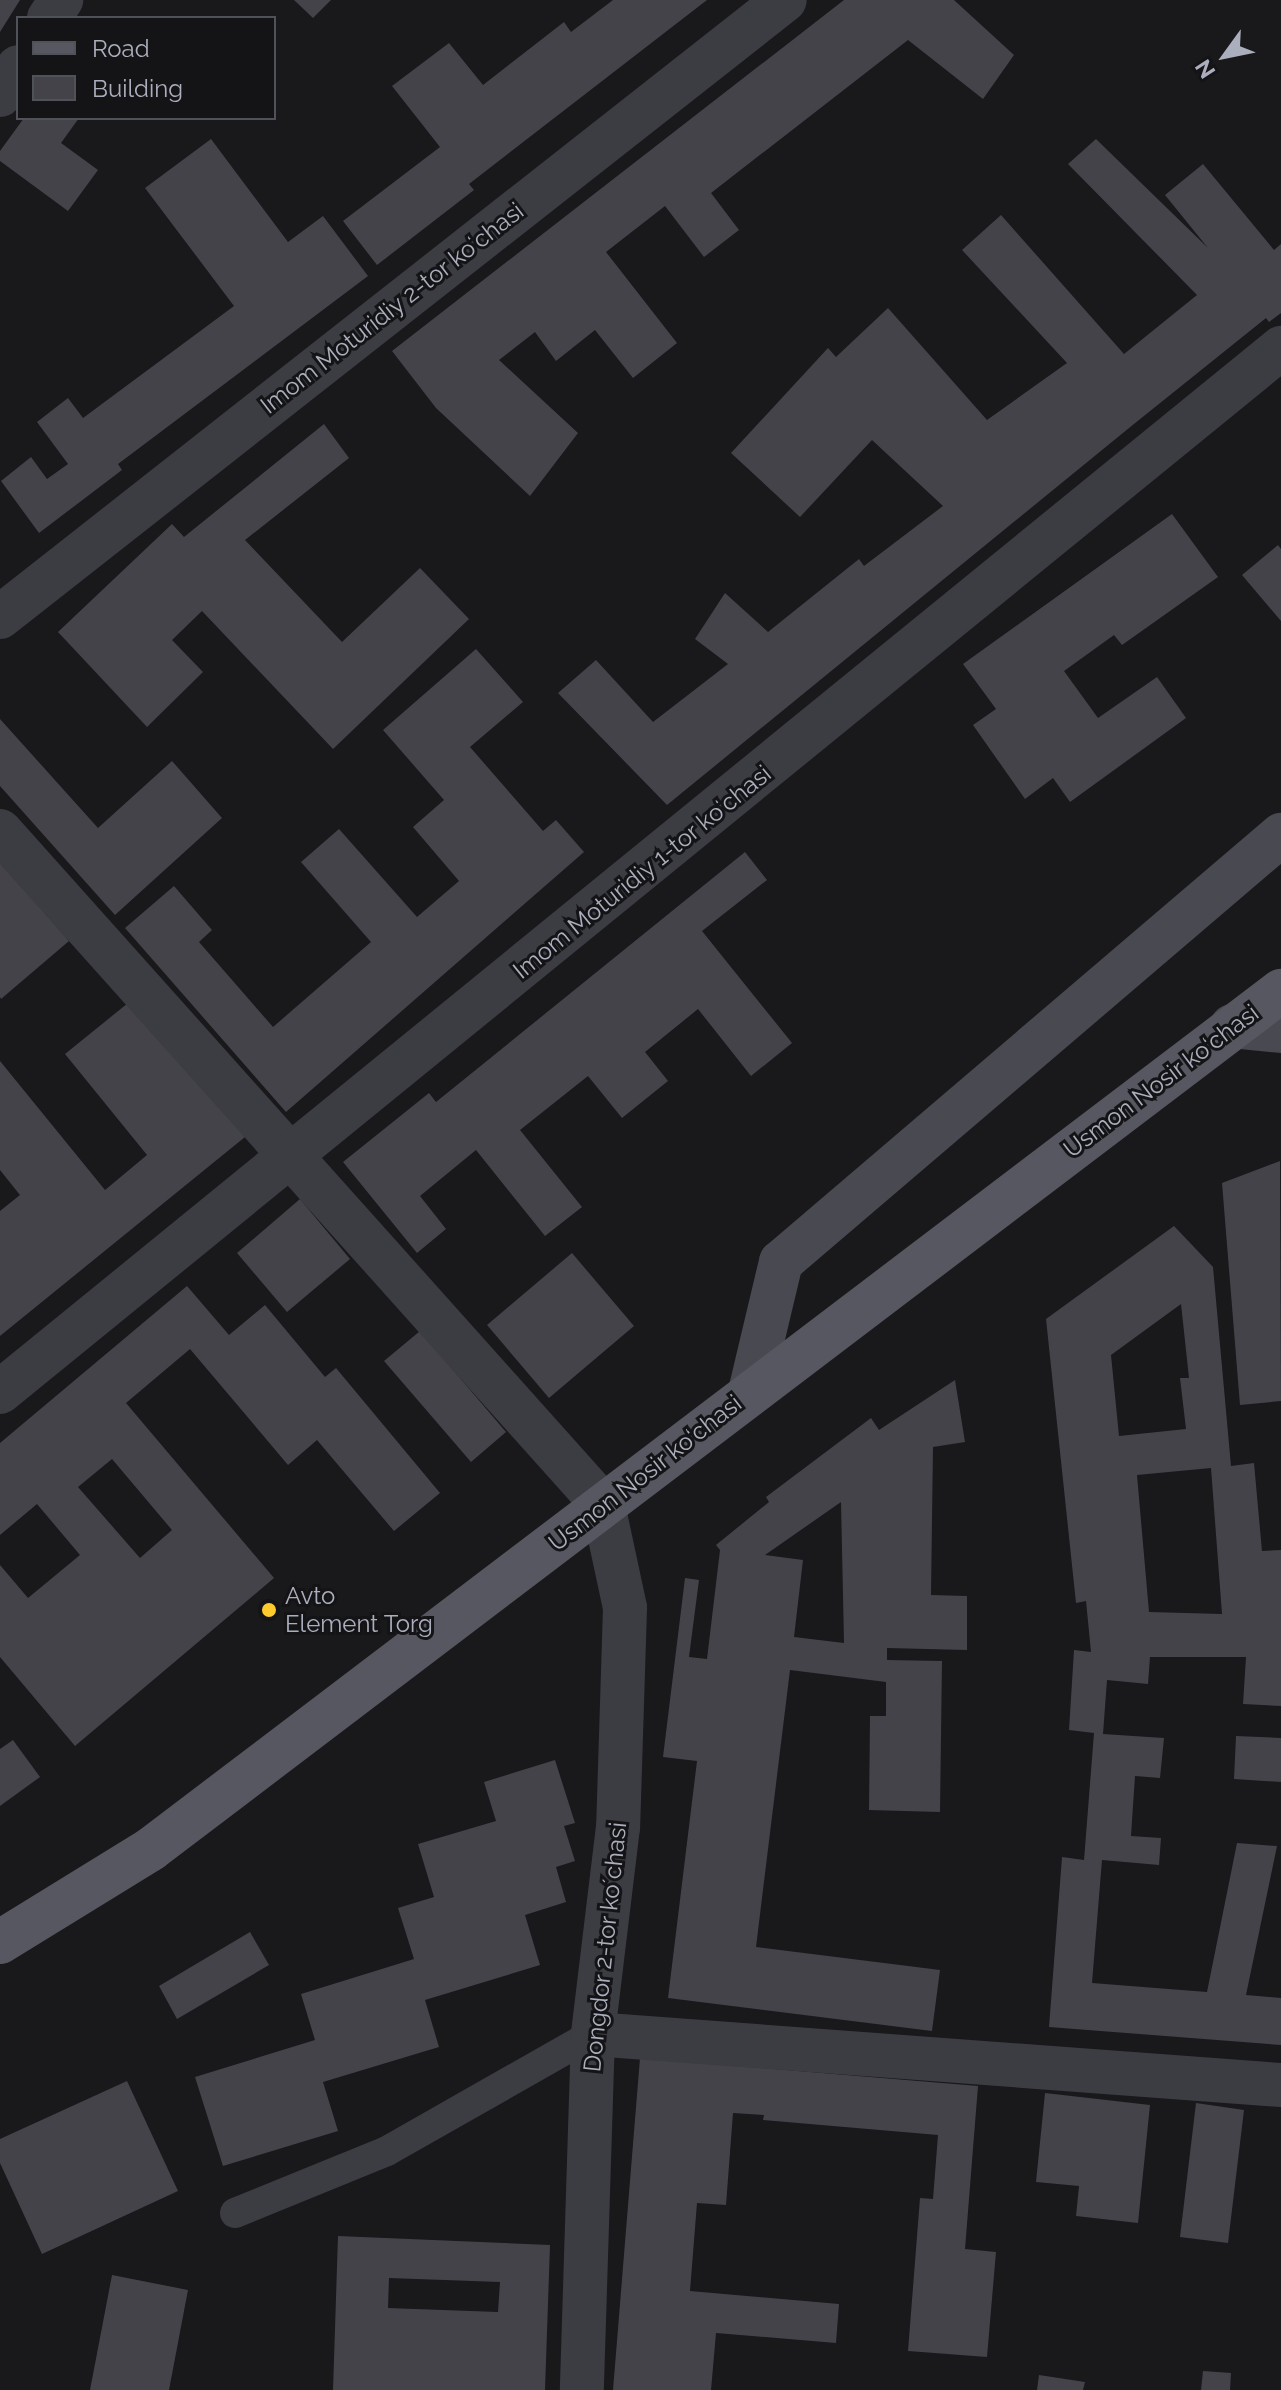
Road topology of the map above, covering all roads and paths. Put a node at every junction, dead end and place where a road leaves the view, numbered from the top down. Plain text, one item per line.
1 (785, 0) edge
2 (16, 70) edge
3 (0, 95) edge
4 (1281, 348) edge
5 (0, 617) edge
6 (0, 831) edge
7 (1281, 835) edge
8 (1281, 991) edge
9 (1232, 1026) junction
10 (1281, 1031) edge
11 (289, 1161) junction
12 (0, 1392) edge
13 (750, 1392) junction
14 (603, 1505) junction
15 (0, 1942) edge
16 (593, 2034) junction
17 (1281, 2085) edge
18 (235, 2213) dead end
19 (582, 2390) edge

1 - 5 street, Imom Moturidiy 2-tor koʻchasi
2 - 3 street
4 - 11 street, Imom Moturidiy 1-tor koʻchasi
6 - 11 street
7 - 13 street
8 - 9 main road, Usmon Nosir ko‘chasi
9 - 10 street
9 - 13 main road, Usmon Nosir ko‘chasi
11 - 12 street, Imom Moturidiy 1-tor koʻchasi
11 - 14 street
13 - 14 main road, Usmon Nosir ko‘chasi
14 - 15 main road, Usmon Nosir ko‘chasi
14 - 16 street, Dongdor 2-tor koʼchasi
16 - 17 street
16 - 18 lane
16 - 19 street, Dongdor 2-tor koʼchasi

